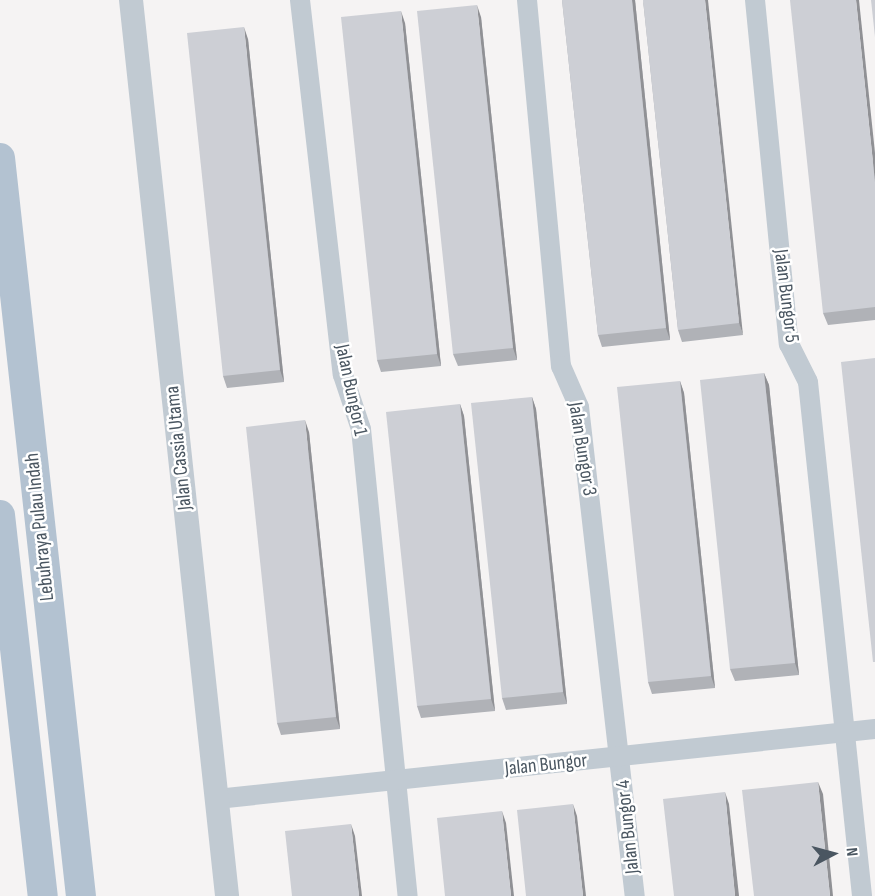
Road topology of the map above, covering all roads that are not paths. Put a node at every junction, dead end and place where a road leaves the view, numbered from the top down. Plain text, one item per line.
1 (131, 0) edge
2 (300, 0) edge
3 (527, 0) edge
4 (755, 0) edge
5 (0, 158) edge
6 (0, 514) edge
7 (875, 729) edge
8 (846, 732) junction
9 (621, 757) junction
10 (397, 781) junction
11 (217, 799) junction
12 (43, 896) edge
13 (81, 896) edge
14 (227, 896) edge
15 (408, 896) edge
16 (635, 896) edge
17 (862, 896) edge

1 - 11 street, Jalan Cassia Utama
2 - 10 street, Jalan Bungor 1
3 - 9 street, Jalan Bungor 3
4 - 8 street, Jalan Bungor 5
5 - 13 main road, Lebuhraya Pulau Indah
6 - 12 main road, Lebuhraya Pulau Indah
7 - 8 street, Jalan Bungor
8 - 9 street, Jalan Bungor
8 - 17 street, Jalan Bungor 5
9 - 10 street, Jalan Bungor
9 - 16 street, Jalan Bungor 4
10 - 11 street, Jalan Bungor
10 - 15 street, Jalan Bungor 1
11 - 14 street, Jalan Cassia Utama

